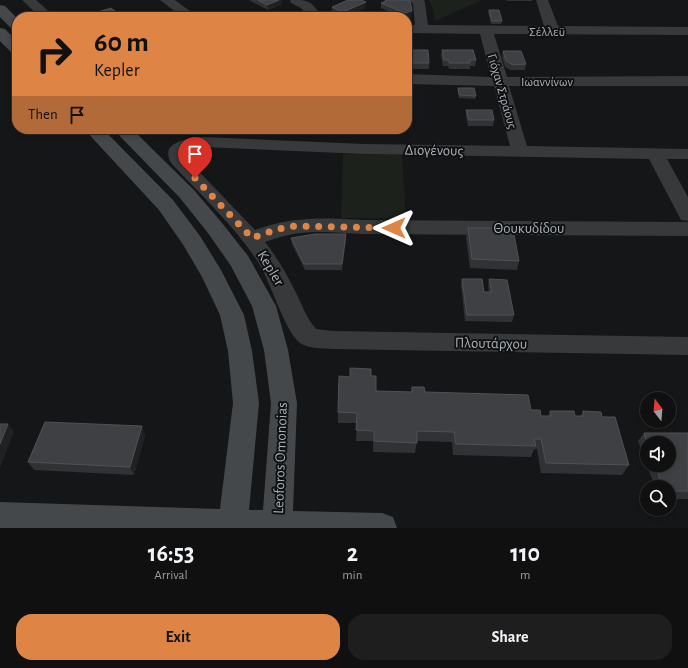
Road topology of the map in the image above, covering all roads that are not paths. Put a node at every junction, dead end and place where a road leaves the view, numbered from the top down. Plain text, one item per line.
1 (28, 0) edge
2 (166, 0) edge
3 (296, 0) edge
4 (416, 0) edge
5 (542, 0) edge
6 (0, 9) edge
7 (42, 12) edge
8 (183, 12) edge
9 (311, 12) edge
10 (12, 21) edge
11 (412, 29) edge
12 (422, 29) junction
13 (486, 30) junction
14 (553, 31) junction
15 (688, 31) edge
16 (0, 32) edge
17 (12, 45) edge
18 (412, 79) edge
19 (500, 81) junction
20 (688, 81) edge
21 (98, 134) edge
22 (127, 134) edge
23 (181, 146) joint
24 (520, 152) junction
25 (655, 154) junction
26 (688, 154) edge
27 (688, 215) edge
28 (688, 229) edge
29 (252, 238) junction
30 (299, 325) joint
31 (688, 346) edge
32 (0, 517) edge
33 (278, 526) edge
34 (232, 527) edge
35 (382, 528) edge

1 - 7 street
2 - 8 street
3 - 9 street
4 - 12 street
5 - 14 street
6 - 10 main road
11 - 12 street, Σέλλεϋ
12 - 13 street, Σέλλεϋ
13 - 14 street, Σέλλεϋ
13 - 19 street, Γιόχαν Στράους
14 - 15 street, Σέλλεϋ
16 - 17 main road
18 - 19 street, Ιωαννίνων
19 - 20 street, Ιωαννίνων
19 - 24 street, Γιόχαν Στράους
21 - 34 main road
22 - 33 main road, Leoforos Omonoias
23 - 24 street, Διογένους
23 - 29 street, Kepler
24 - 25 street, Διογένους
25 - 26 street, Διογένους
25 - 27 street
28 - 29 street, Θουκυδίδου
29 - 30 street, Kepler
30 - 31 street, Πλουτάρχου
32 - 34 main road
33 - 34 main road
33 - 35 main road

